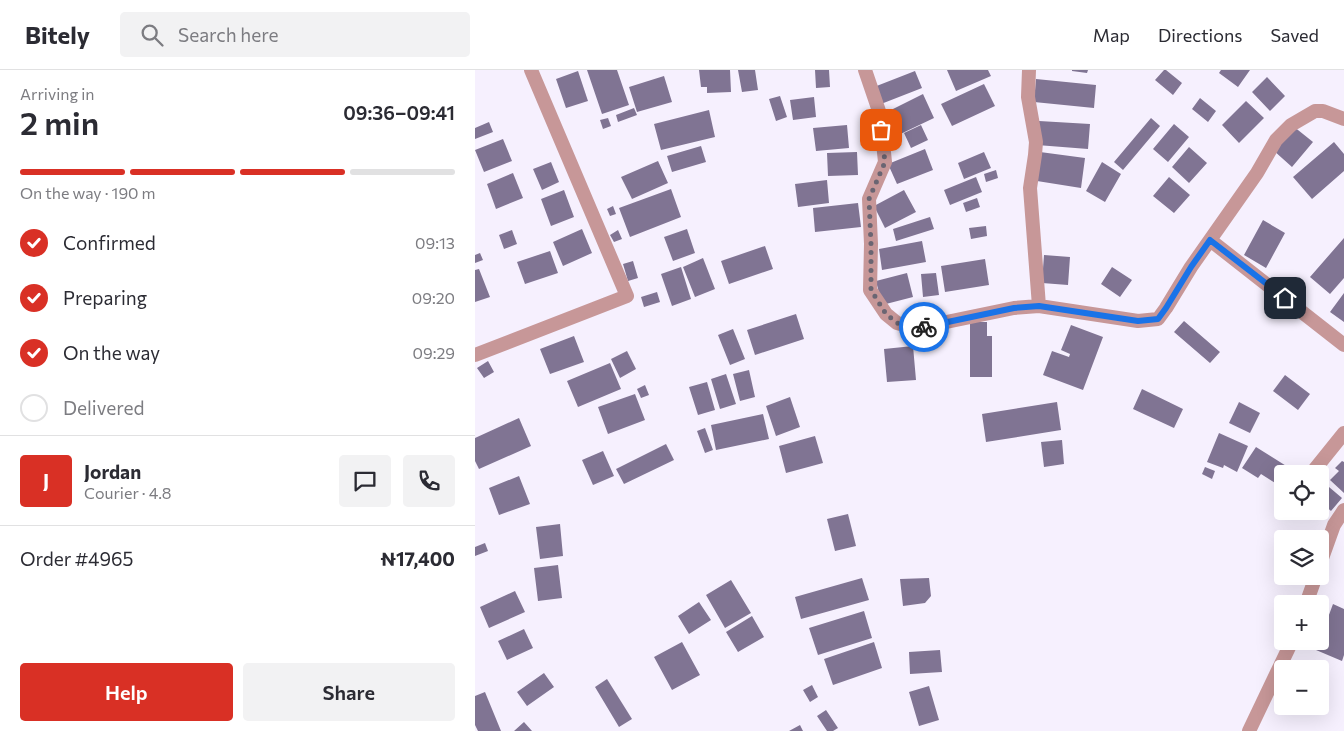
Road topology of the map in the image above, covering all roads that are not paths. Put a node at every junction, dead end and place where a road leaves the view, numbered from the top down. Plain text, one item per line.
1 (531, 70) edge
2 (865, 70) edge
3 (1029, 70) edge
4 (1344, 119) edge
5 (1210, 240) junction
6 (1039, 306) junction
7 (1344, 345) edge
8 (475, 355) edge
9 (1344, 433) edge
10 (1318, 465) edge
11 (1344, 510) edge
12 (1329, 540) edge
13 (1288, 650) edge
14 (1249, 731) edge

1 - 8 street
2 - 6 street
3 - 6 street
4 - 5 street
5 - 6 street
5 - 7 street
9 - 10 street
11 - 12 street
13 - 14 street

